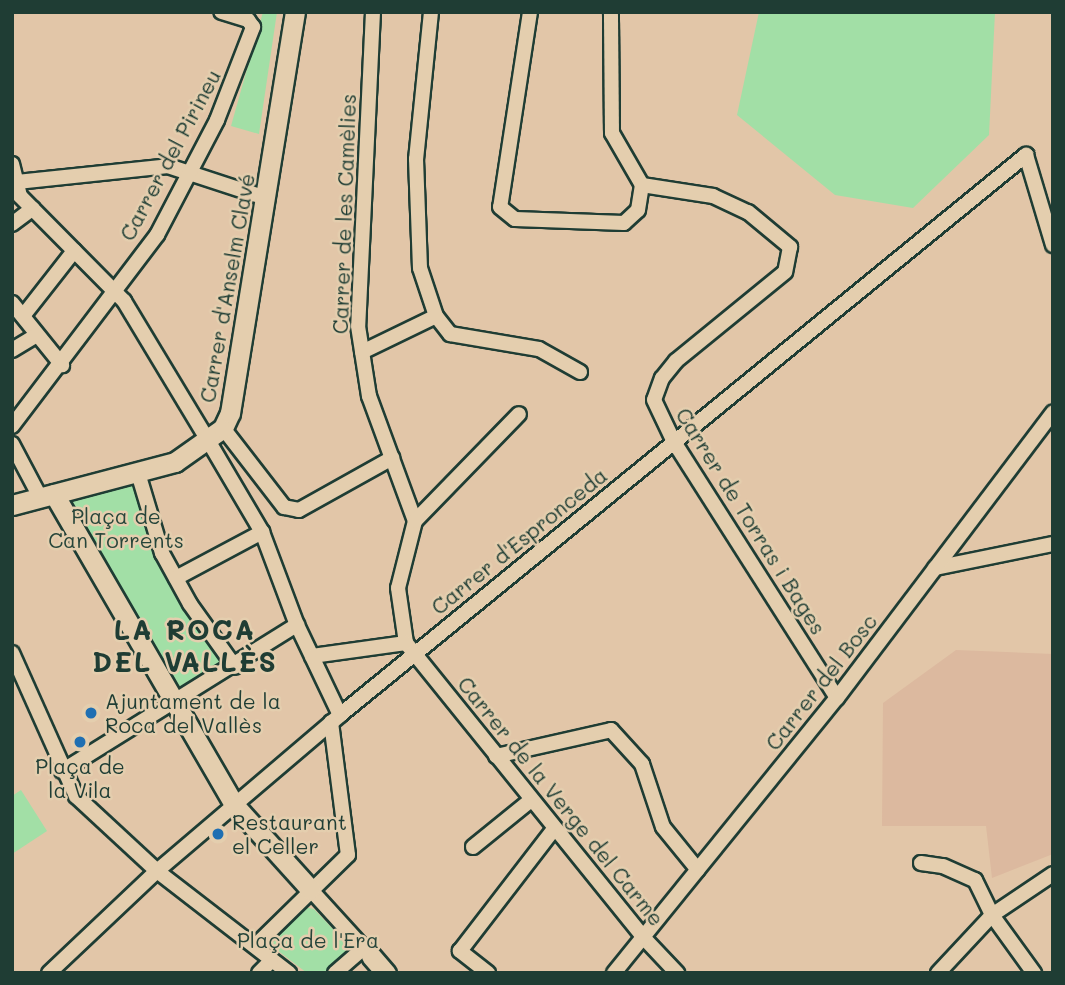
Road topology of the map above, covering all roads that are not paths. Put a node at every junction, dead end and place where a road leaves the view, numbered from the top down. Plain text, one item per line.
1 (220, 12) edge
2 (295, 12) edge
3 (373, 12) edge
4 (431, 12) edge
5 (530, 12) edge
6 (611, 12) edge
7 (12, 164) edge
8 (189, 174) junction
9 (17, 182) junction
10 (642, 185) junction
11 (266, 198) junction
12 (33, 208) junction
13 (12, 224) edge
14 (1053, 245) edge
15 (75, 251) junction
16 (115, 294) junction
17 (12, 303) edge
18 (23, 316) junction
19 (436, 316) junction
20 (37, 335) junction
21 (12, 350) edge
22 (362, 352) junction
23 (62, 365) junction
24 (580, 372) dead end
25 (1053, 412) edge
26 (519, 414) dead end
27 (12, 426) edge
28 (216, 435) junction
29 (674, 442) junction
30 (12, 444) edge
31 (392, 458) junction
32 (138, 474) junction
33 (47, 495) junction
34 (12, 505) edge
35 (415, 521) junction
36 (262, 533) junction
37 (1053, 544) edge
38 (935, 568) junction
39 (176, 578) junction
40 (297, 625) junction
41 (410, 648) junction
42 (12, 653) edge
43 (312, 656) junction
44 (235, 667) junction
45 (837, 698) junction
46 (174, 703) junction
47 (336, 719) junction
48 (496, 757) junction
49 (62, 771) junction
50 (531, 800) junction
51 (235, 806) junction
52 (554, 829) junction
53 (473, 847) dead end
54 (922, 863) dead end
55 (698, 870) junction
56 (157, 871) junction
57 (1053, 874) edge
58 (310, 889) junction
59 (992, 915) junction
60 (643, 937) junction
61 (255, 946) junction
62 (367, 952) junction
63 (271, 961) junction
64 (49, 973) edge
65 (260, 973) edge
66 (289, 973) edge
67 (335, 973) edge
68 (386, 973) edge
69 (488, 973) edge
70 (614, 973) edge
71 (677, 973) edge
72 (938, 973) edge
73 (1034, 973) edge

1 - 8 street, Carrer del Pirineu
2 - 11 street, Carrer d'Anselm Clavé
3 - 22 street, Carrer de les Camèlies
4 - 19 street
5 - 10 street
6 - 10 street
7 - 9 street
8 - 9 street
8 - 11 street
8 - 16 street, Carrer del Pirineu
9 - 12 street
10 - 29 street, Carrer de Torras i Bages
11 - 28 street, Carrer d'Anselm Clavé
12 - 13 street
12 - 15 street
14 - 29 street, Carrer d'Espronceda
15 - 16 street
15 - 18 street
16 - 23 street, Carrer del Pirineu
16 - 28 street
17 - 18 street
18 - 20 street
19 - 22 street
19 - 24 street
20 - 21 street
20 - 23 street
22 - 31 street, Carrer de les Camèlies
23 - 27 street, Carrer del Pirineu
25 - 38 street, Carrer del Bosc
26 - 35 street
28 - 31 street
28 - 32 street
28 - 36 street
29 - 41 street, Carrer d'Espronceda
29 - 45 street, Carrer de Torras i Bages
30 - 33 street
31 - 35 street, Carrer de les Camèlies
32 - 33 street
32 - 39 street
33 - 34 street
33 - 46 street
35 - 41 street
36 - 39 street
36 - 40 street
37 - 38 street
38 - 45 street, Carrer del Bosc
39 - 44 street
40 - 43 street
40 - 44 street
41 - 43 street
41 - 47 street, Carrer d'Espronceda
41 - 48 street, Carrer de la Verge del Carme
42 - 49 street
43 - 47 street
44 - 46 street
45 - 55 street, Carrer del Bosc
46 - 49 street
46 - 51 street
47 - 51 street, Carrer d'Espronceda
47 - 58 street
48 - 50 street, Carrer de la Verge del Carme
48 - 55 street
49 - 56 street
50 - 52 street, Carrer de la Verge del Carme
50 - 53 street
51 - 56 street, Carrer d'Espronceda
51 - 58 street
52 - 60 street, Carrer de la Verge del Carme
52 - 69 street
54 - 59 street
55 - 60 street, Carrer del Bosc
56 - 61 street
56 - 64 street, Carrer d'Espronceda
57 - 59 street
58 - 61 street
58 - 62 street
59 - 72 street
59 - 73 street
60 - 70 street, Carrer del Bosc
60 - 71 street, Carrer de la Verge del Carme
61 - 63 street
62 - 67 street
62 - 68 street
63 - 65 street
63 - 66 street

